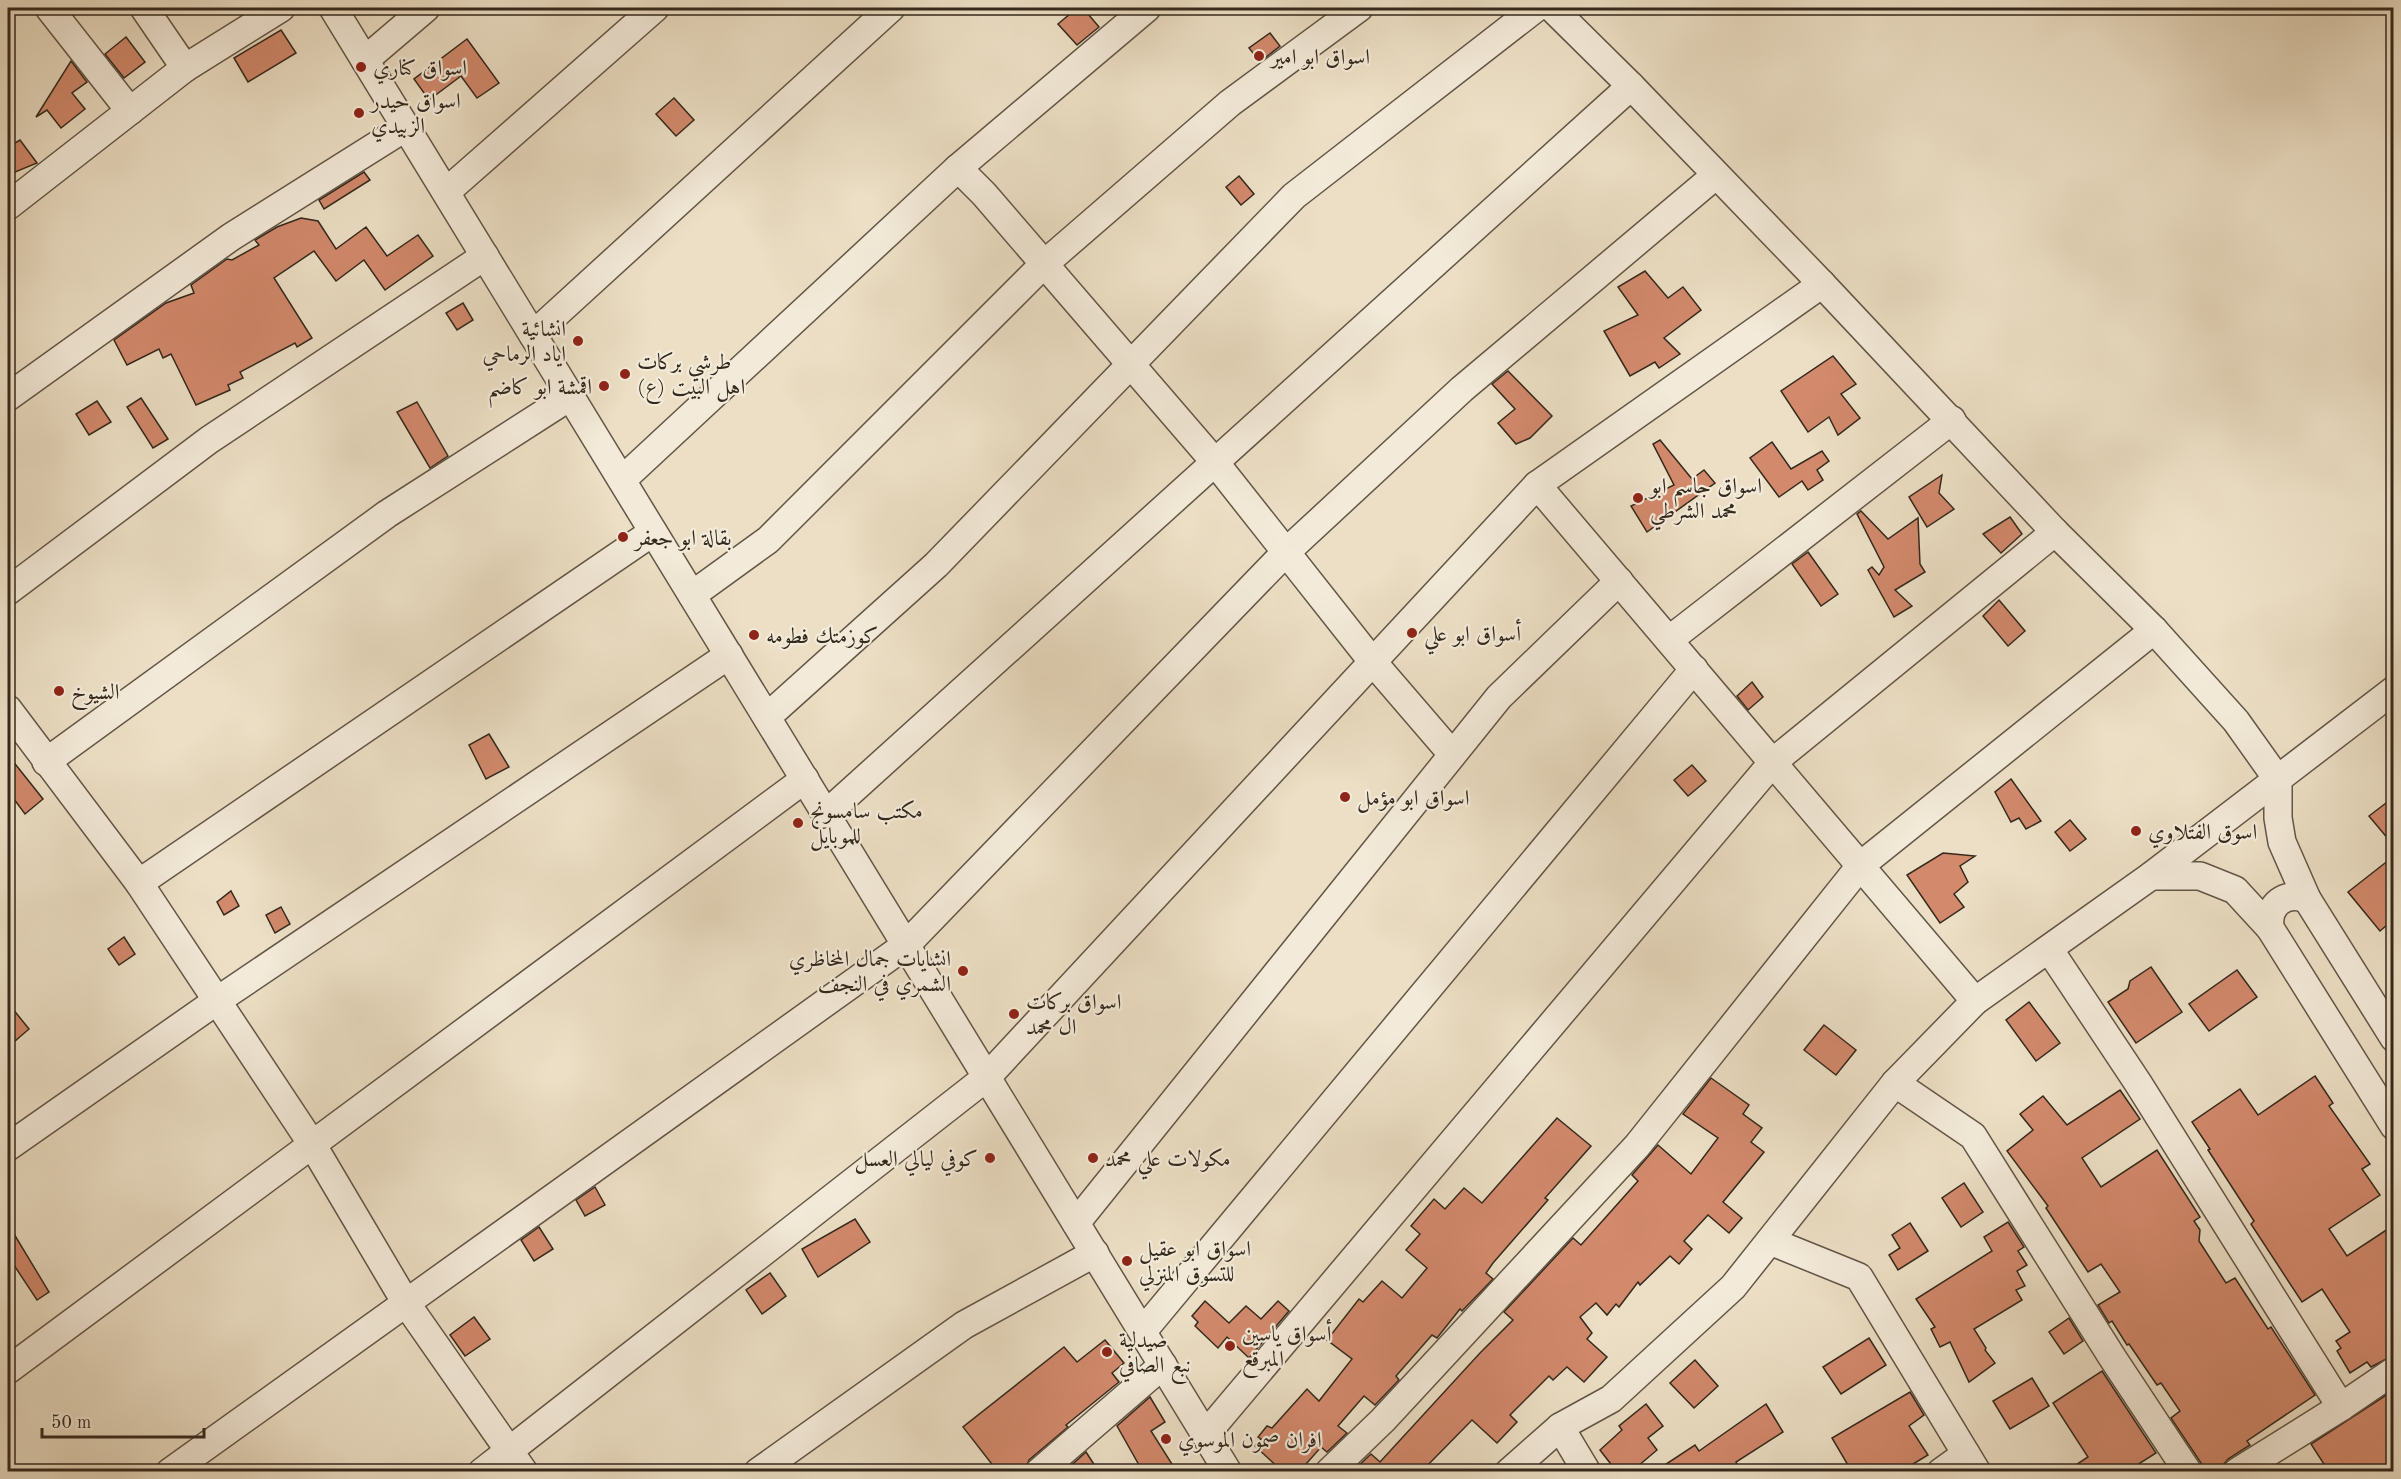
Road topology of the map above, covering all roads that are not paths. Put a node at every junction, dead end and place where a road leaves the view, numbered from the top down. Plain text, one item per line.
1 (50, 8) edge
2 (144, 8) edge
3 (281, 8) edge
4 (333, 8) edge
5 (426, 8) edge
6 (655, 8) edge
7 (891, 8) edge
8 (1147, 8) edge
9 (1359, 8) edge
10 (1536, 8) edge
11 (1552, 8) edge
12 (365, 60) junction
13 (185, 68) junction
14 (1631, 86) junction
15 (130, 111) junction
16 (406, 127) junction
17 (958, 168) junction
18 (1716, 175) junction
19 (446, 192) junction
20 (8, 204) edge
21 (485, 256) junction
22 (1043, 265) junction
23 (1822, 284) junction
24 (533, 335) junction
25 (1130, 364) junction
26 (570, 396) junction
27 (8, 397) edge
28 (1952, 420) junction
29 (1214, 461) junction
30 (622, 480) junction
31 (1537, 485) junction
32 (653, 532) junction
33 (2055, 532) junction
34 (1285, 553) junction
35 (1619, 581) junction
36 (8, 591) edge
37 (692, 595) junction
38 (2154, 630) junction
39 (1669, 640) junction
40 (729, 655) junction
41 (1372, 661) junction
42 (1694, 669) junction
43 (2394, 690) edge
44 (8, 710) edge
45 (767, 717) junction
46 (1452, 754) junction
47 (46, 762) junction
48 (1773, 762) junction
49 (805, 779) junction
50 (2278, 780) junction
51 (826, 814) junction
52 (1861, 865) junction
53 (2151, 876) junction
54 (139, 883) junction
55 (2307, 899) junction
56 (2270, 928) junction
57 (906, 945) junction
58 (2049, 949) junction
59 (218, 1000) junction
60 (1975, 1000) junction
61 (2394, 1038) edge
62 (987, 1077) junction
63 (1895, 1083) junction
64 (2394, 1126) edge
65 (312, 1144) junction
66 (8, 1147) edge
67 (1076, 1223) junction
68 (1770, 1241) junction
69 (1095, 1253) junction
70 (406, 1303) junction
71 (1143, 1331) junction
72 (1163, 1365) junction
73 (8, 1370) edge
74 (2394, 1371) edge
75 (2341, 1407) junction
76 (1560, 1426) junction
77 (1206, 1434) junction
78 (517, 1461) edge
79 (1972, 1463) edge
80 (171, 1472) edge
81 (482, 1472) edge
82 (758, 1472) edge
83 (1039, 1472) edge
84 (1228, 1472) edge
85 (1329, 1472) edge
86 (1509, 1472) edge
87 (1587, 1472) edge
88 (1941, 1472) edge
89 (2188, 1472) edge
90 (2237, 1472) edge

1 - 15 street
2 - 13 street
3 - 13 street
4 - 12 street
5 - 12 street
6 - 19 street
7 - 24 street
8 - 17 street
9 - 22 street
10 - 25 street
11 - 14 street
12 - 16 street
13 - 15 street
14 - 18 street
14 - 29 street
15 - 20 street
16 - 19 street
16 - 27 street
17 - 22 street
17 - 30 street
18 - 23 street
18 - 34 street
19 - 21 street
21 - 24 street
21 - 36 street
22 - 25 street
22 - 37 street
23 - 28 street
23 - 31 street
24 - 26 street
25 - 29 street
25 - 45 street
26 - 30 street
26 - 47 street
28 - 33 street
28 - 39 street
29 - 34 street
29 - 51 street
30 - 32 street
31 - 35 street
31 - 41 street
32 - 37 street
32 - 54 street
33 - 38 street
33 - 48 street
34 - 41 street
34 - 57 street
35 - 39 street
35 - 46 street
37 - 40 street
38 - 50 street
38 - 52 street
39 - 42 street
40 - 45 street
40 - 59 street
41 - 46 street
41 - 62 street
42 - 48 street
42 - 71 street
43 - 50 street
44 - 47 street
45 - 49 street
46 - 67 street
47 - 54 street
48 - 52 street
48 - 77 street
49 - 51 street
49 - 65 street
50 - 53 street
50 - 55 street
51 - 57 street
52 - 60 street
52 - 85 street
53 - 56 street
53 - 58 street
54 - 59 street
55 - 56 street
55 - 61 street
56 - 64 street
57 - 62 street
57 - 70 street
58 - 60 street
58 - 75 street
59 - 65 street
59 - 66 street
60 - 63 street
62 - 67 street
62 - 78 street
63 - 68 street
63 - 89 street
65 - 70 street
65 - 73 street
67 - 69 street
68 - 76 street
68 - 79 street
69 - 71 street
69 - 82 street
70 - 78 street
70 - 80 street
71 - 72 street
72 - 77 street
72 - 83 street
74 - 75 street
75 - 90 street
76 - 86 street
76 - 87 street
77 - 84 street
78 - 81 street
79 - 88 street

